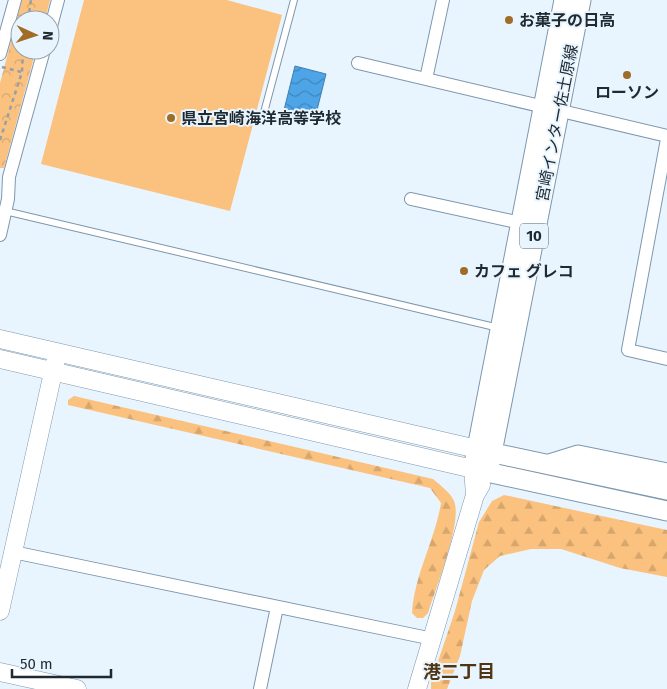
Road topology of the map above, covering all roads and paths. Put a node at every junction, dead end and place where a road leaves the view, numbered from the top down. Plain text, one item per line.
1 (15, 0) edge
2 (294, 0) edge
3 (443, 0) edge
4 (564, 0) edge
5 (581, 0) edge
6 (0, 54) edge
7 (23, 60) edge
8 (41, 60) edge
9 (358, 63) dead end
10 (0, 67) edge
11 (22, 72) junction
12 (37, 75) junction
13 (426, 79) junction
14 (551, 109) junction
15 (262, 120) dead end
16 (667, 138) edge
17 (0, 140) edge
18 (412, 198) dead end
19 (5, 211) junction
20 (520, 223) junction
21 (0, 235) edge
22 (500, 328) junction
23 (0, 339) edge
24 (57, 351) junction
25 (0, 358) edge
26 (667, 359) edge
27 (53, 370) junction
28 (485, 451) junction
29 (548, 464) junction
30 (480, 471) junction
31 (667, 473) edge
32 (667, 490) edge
33 (667, 511) edge
34 (13, 552) junction
35 (277, 607) junction
36 (0, 611) edge
37 (433, 639) junction
38 (0, 672) edge
39 (77, 689) edge
40 (260, 689) edge
41 (417, 689) edge

1 - 6 street
2 - 15 lane
3 - 13 street
4 - 14 main road, 宮崎インター佐土原線 / 10
5 - 14 main road, 宮崎インター佐土原線 / 10
7 - 11 path
8 - 12 street
9 - 13 street
10 - 11 path
11 - 12 path
11 - 17 path
12 - 19 street
13 - 14 street
14 - 16 street
14 - 20 main road, 宮崎インター佐土原線 / 10
14 - 28 main road, 宮崎インター佐土原線 / 10
16 - 26 street
18 - 20 street
19 - 21 street
19 - 22 lane
20 - 22 main road, 宮崎インター佐土原線 / 10
22 - 28 main road, 宮崎インター佐土原線 / 10
23 - 24 street
24 - 27 street
24 - 28 street
25 - 27 street
27 - 30 street
27 - 34 street
28 - 29 main road
28 - 30 main road, 宮崎インター佐土原線 / 10
29 - 31 main road
29 - 32 main road
30 - 33 main road
30 - 37 street
34 - 35 street
34 - 36 street
35 - 37 street
35 - 40 street
37 - 41 street
38 - 39 street

